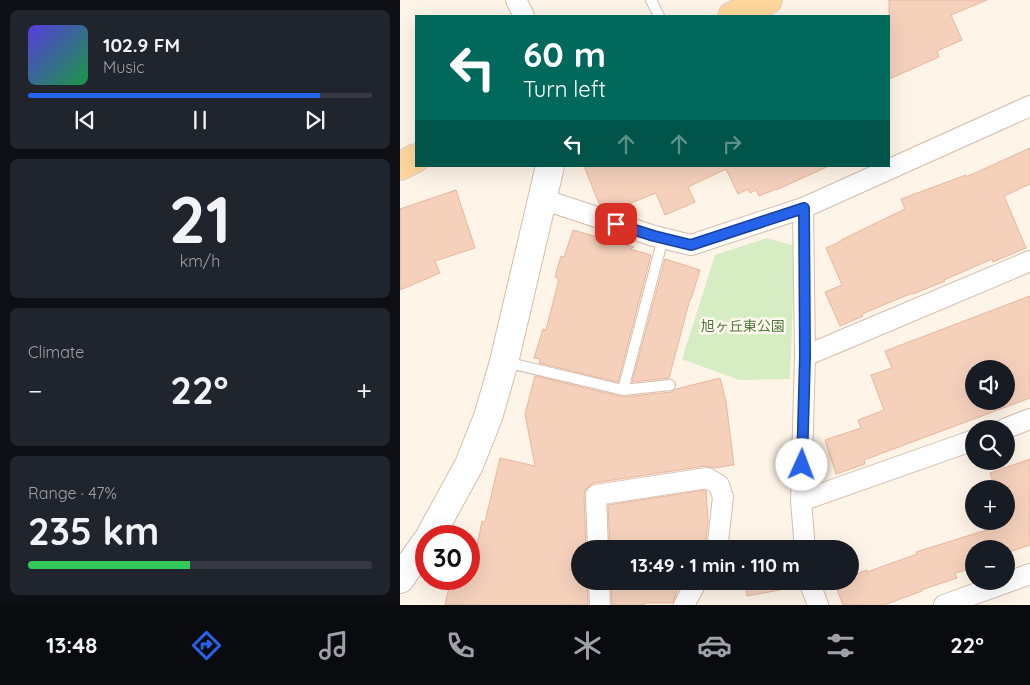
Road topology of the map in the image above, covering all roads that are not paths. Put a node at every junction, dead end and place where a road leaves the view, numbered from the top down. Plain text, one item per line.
1 (516, 0) edge
2 (651, 0) edge
3 (768, 0) edge
4 (732, 13) edge
5 (524, 15) edge
6 (658, 15) edge
7 (1030, 106) edge
8 (415, 158) edge
9 (400, 166) edge
10 (550, 167) edge
11 (542, 199) junction
12 (804, 208) junction
13 (663, 238) junction
14 (1030, 261) edge
15 (805, 356) junction
16 (504, 362) junction
17 (670, 385) dead end
18 (622, 390) junction
19 (1030, 420) edge
20 (1015, 425) edge
21 (965, 443) edge
22 (801, 501) junction
23 (436, 525) edge
24 (598, 540) edge
25 (718, 540) edge
26 (804, 540) edge
27 (415, 557) edge
28 (1030, 574) edge
29 (400, 578) edge
30 (599, 590) edge
31 (692, 590) edge
32 (812, 590) edge
33 (600, 605) edge
34 (684, 605) edge
35 (818, 605) edge
36 (944, 605) edge

1 - 5 street
2 - 6 lane
3 - 4 main road
7 - 12 street
8 - 9 main road
10 - 11 street
11 - 13 street
11 - 16 street
12 - 13 street
12 - 15 street
13 - 18 lane
14 - 15 street
15 - 22 street
16 - 18 lane
16 - 23 street
17 - 18 lane
19 - 20 street
21 - 22 street
22 - 26 street
24 - 25 street
27 - 29 street
28 - 36 street
30 - 33 street
31 - 34 street
32 - 35 street

